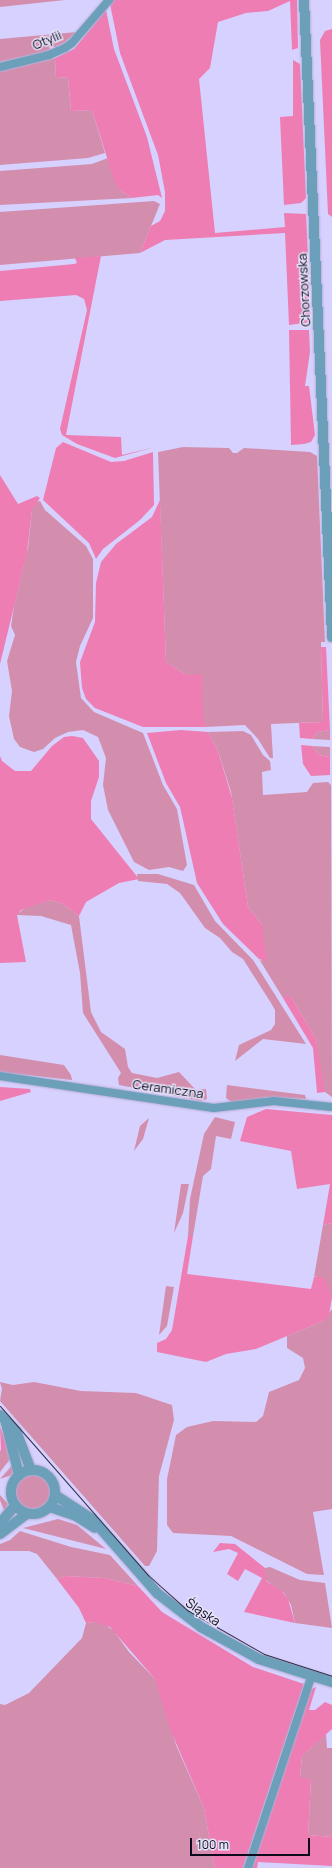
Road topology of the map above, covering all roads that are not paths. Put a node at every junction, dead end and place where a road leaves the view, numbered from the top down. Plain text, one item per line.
1 (109, 0) edge
2 (304, 0) edge
3 (0, 67) edge
4 (332, 637) edge
5 (0, 1076) edge
6 (332, 1107) edge
7 (3, 1418) edge
8 (32, 1470) junction
9 (19, 1475) junction
10 (55, 1495) junction
11 (15, 1506) junction
12 (50, 1507) junction
13 (27, 1514) junction
14 (0, 1523) edge
15 (0, 1534) edge
16 (104, 1534) junction
17 (311, 1678) junction
18 (332, 1682) edge
19 (248, 1868) edge

1 - 3 street, Otylii
2 - 4 street, Chorzowska
5 - 6 street, Ceramiczna
7 - 8 street
7 - 9 street
8 - 9 street
8 - 10 street
9 - 11 street
10 - 12 street
10 - 16 street, Śląska
11 - 13 street
11 - 14 street
12 - 13 street
12 - 16 street, Śląska
13 - 15 street
16 - 17 street, Śląska
17 - 18 street, Śląska
17 - 19 street

